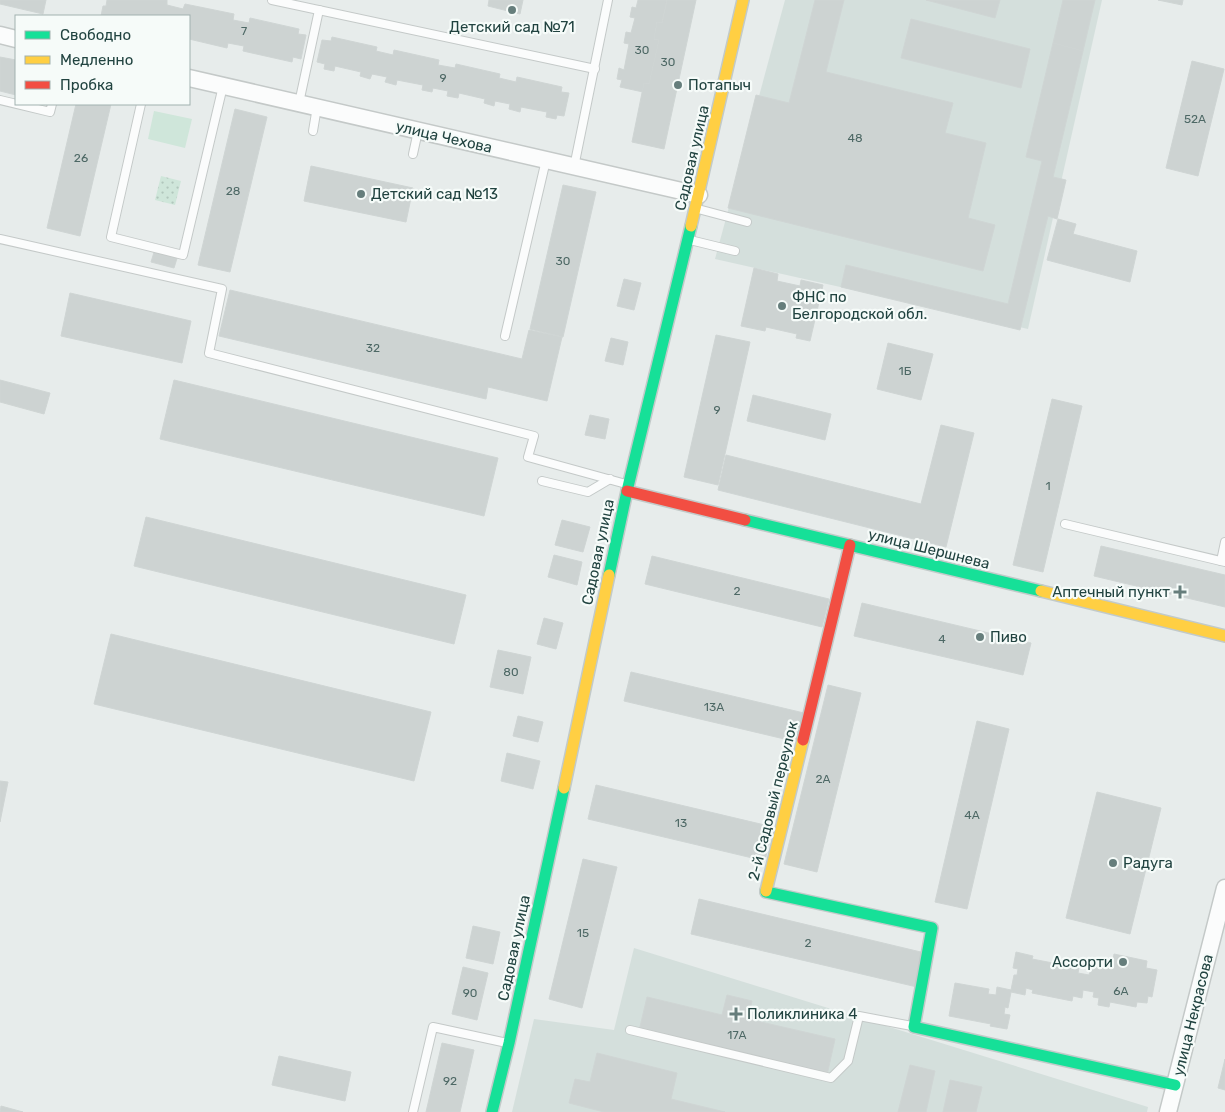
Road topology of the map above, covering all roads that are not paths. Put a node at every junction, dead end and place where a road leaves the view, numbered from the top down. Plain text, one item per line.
1 (272, 0) edge
2 (608, 0) edge
3 (743, 0) edge
4 (319, 10) junction
5 (0, 35) edge
6 (15, 39) edge
7 (595, 69) junction
8 (190, 78) edge
9 (223, 86) junction
10 (0, 100) edge
11 (299, 103) junction
12 (15, 104) edge
13 (21, 105) edge
14 (52, 105) edge
15 (141, 105) edge
16 (317, 107) junction
17 (313, 131) dead end
18 (418, 131) junction
19 (413, 154) dead end
20 (546, 160) junction
21 (574, 167) junction
22 (697, 202) junction
23 (747, 222) dead end
24 (0, 239) edge
25 (688, 239) junction
26 (735, 251) dead end
27 (505, 336) dead end
28 (610, 479) junction
29 (542, 481) dead end
30 (628, 488) junction
31 (1065, 524) dead end
32 (1225, 542) edge
33 (850, 545) junction
34 (1223, 561) edge
35 (1225, 636) edge
36 (1225, 888) edge
37 (914, 1027) junction
38 (630, 1030) dead end
39 (509, 1043) junction
40 (1175, 1085) junction
41 (413, 1112) edge
42 (492, 1112) edge
43 (1168, 1112) edge

1 - 4 lane
2 - 7 lane
3 - 22 street, Садовая улица
4 - 7 lane
4 - 11 lane
5 - 6 street
7 - 21 lane
8 - 9 street, улица Чехова
9 - 11 street, улица Чехова
9 - 15 lane
10 - 12 lane
11 - 16 street, улица Чехова
13 - 14 lane
16 - 17 lane
16 - 18 street, улица Чехова
18 - 19 lane
18 - 20 street, улица Чехова
20 - 21 street, улица Чехова
20 - 27 lane
21 - 22 street, улица Чехова
22 - 23 lane
22 - 25 street, Садовая улица
24 - 28 lane
25 - 26 lane
25 - 30 street, Садовая улица
28 - 29 lane
28 - 30 lane
30 - 33 street, улица Шершнева
30 - 39 street, Садовая улица
31 - 34 lane
32 - 34 lane
33 - 35 street, улица Шершнева
33 - 37 street, 2-й Садовый переулок
36 - 40 street, улица Некрасова
37 - 38 lane
37 - 40 street
39 - 41 lane
39 - 42 street, Садовая улица
40 - 43 street, улица Некрасова

